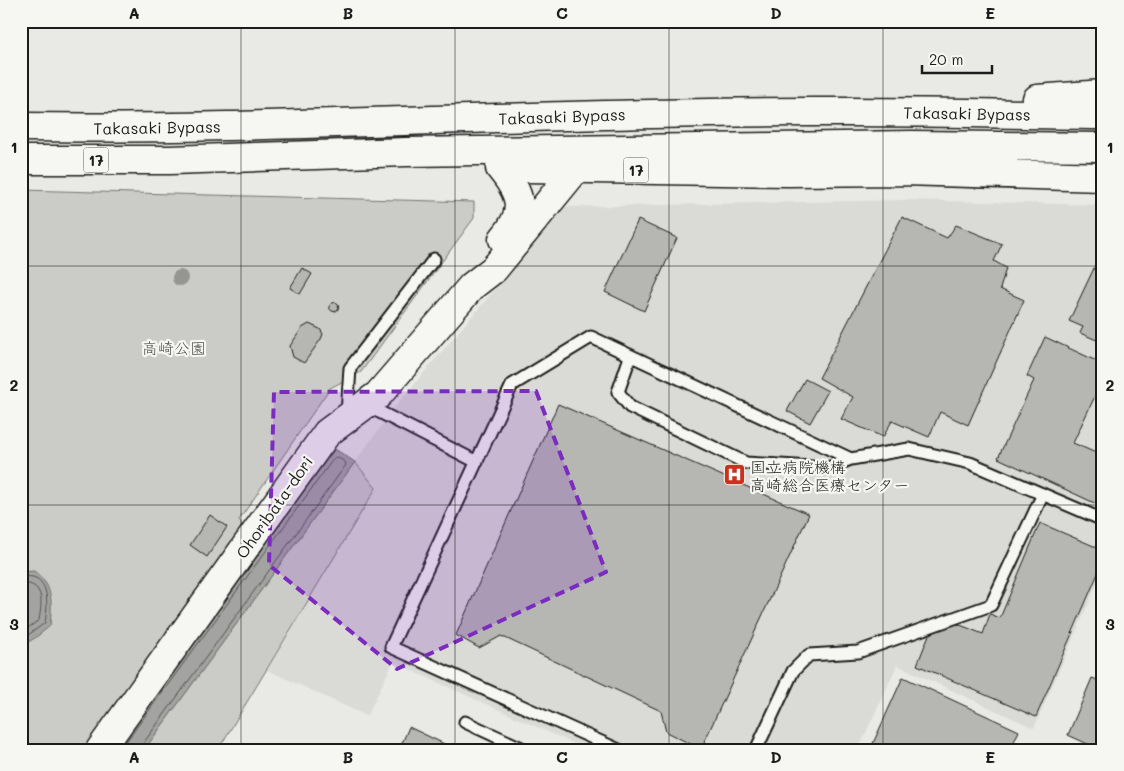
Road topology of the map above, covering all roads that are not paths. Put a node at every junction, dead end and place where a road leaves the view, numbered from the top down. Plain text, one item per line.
1 (1103, 94) edge
2 (911, 112) junction
3 (1103, 115) edge
4 (21, 127) edge
5 (1103, 147) edge
6 (21, 160) edge
7 (170, 160) junction
8 (500, 168) junction
9 (576, 169) junction
10 (1103, 177) edge
11 (434, 259) dead end
12 (472, 286) junction
13 (630, 357) junction
14 (356, 411) junction
15 (851, 459) junction
16 (477, 462) junction
17 (1042, 494) junction
18 (1103, 520) edge
19 (465, 722) dead end
20 (100, 750) edge
21 (526, 750) edge
22 (619, 750) edge
23 (756, 750) edge

1 - 2 main road, 17
2 - 3 main road, Takasaki Bypass / 17
2 - 4 main road, Takasaki Bypass / 17
5 - 7 main road, Takasaki Bypass / 17
6 - 7 main road, Takasaki Bypass / 17
7 - 8 main road, 17
8 - 9 main road, 17
8 - 12 main road
9 - 10 main road, 17
9 - 12 main road
11 - 14 lane
12 - 14 main road, Ohoribata-dori
13 - 15 lane
13 - 15 lane
13 - 16 lane
14 - 16 lane
14 - 20 main road, Ohoribata-dori
15 - 17 lane
16 - 22 lane
17 - 18 lane
17 - 23 lane
19 - 21 lane

